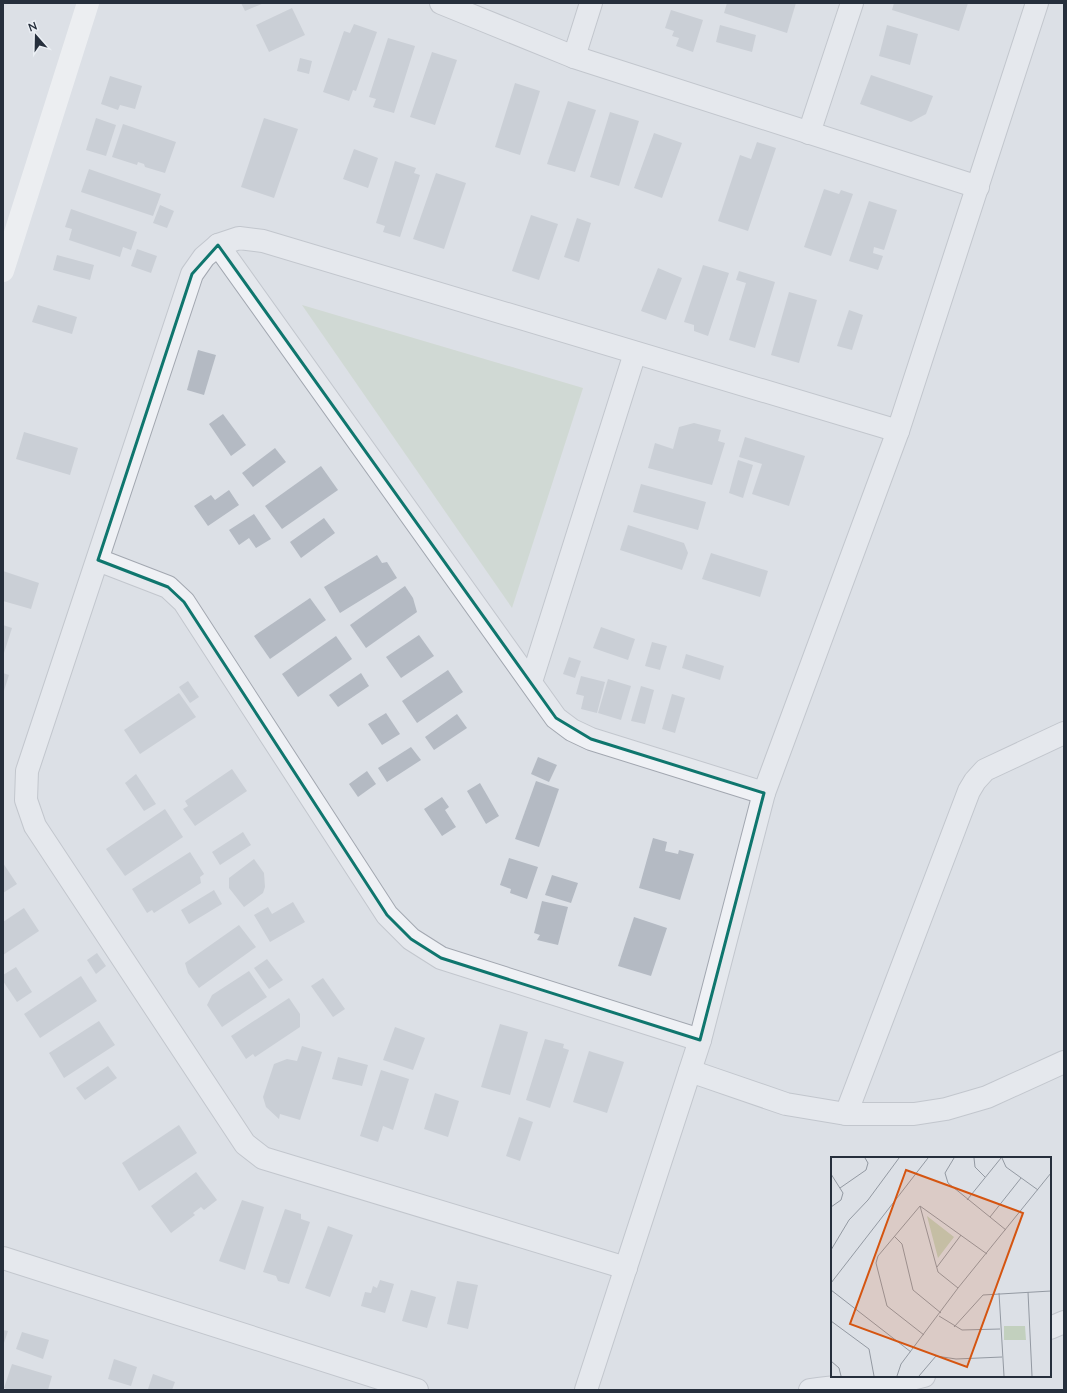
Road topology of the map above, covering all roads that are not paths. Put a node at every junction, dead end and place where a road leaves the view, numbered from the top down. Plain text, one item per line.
1 (88, 3) edge
2 (441, 3) edge
3 (591, 3) edge
4 (852, 3) edge
5 (1037, 3) edge
6 (574, 57) junction
7 (809, 133) junction
8 (978, 187) junction
9 (218, 245) junction
10 (3, 271) edge
11 (634, 352) junction
12 (898, 432) junction
13 (98, 560) junction
14 (531, 682) junction
15 (1064, 733) edge
16 (764, 793) junction
17 (700, 1040) junction
18 (1064, 1062) edge
19 (690, 1070) junction
20 (846, 1114) junction
21 (3, 1258) edge
22 (626, 1268) junction
23 (1064, 1322) edge
24 (1051, 1328) edge
25 (920, 1377) edge
26 (417, 1390) edge
27 (586, 1390) edge
28 (810, 1390) edge

1 - 10 main road
2 - 6 street
3 - 6 street
4 - 7 street
5 - 8 street
6 - 7 street
7 - 8 street
8 - 12 street
9 - 11 street
9 - 13 street
9 - 14 street
11 - 12 street
11 - 14 street
12 - 16 street
13 - 17 street
13 - 22 street
14 - 16 street
15 - 20 street
16 - 17 street
17 - 19 street
18 - 20 street
19 - 20 street
19 - 22 street
21 - 26 street
22 - 27 street
23 - 24 street
25 - 28 street

